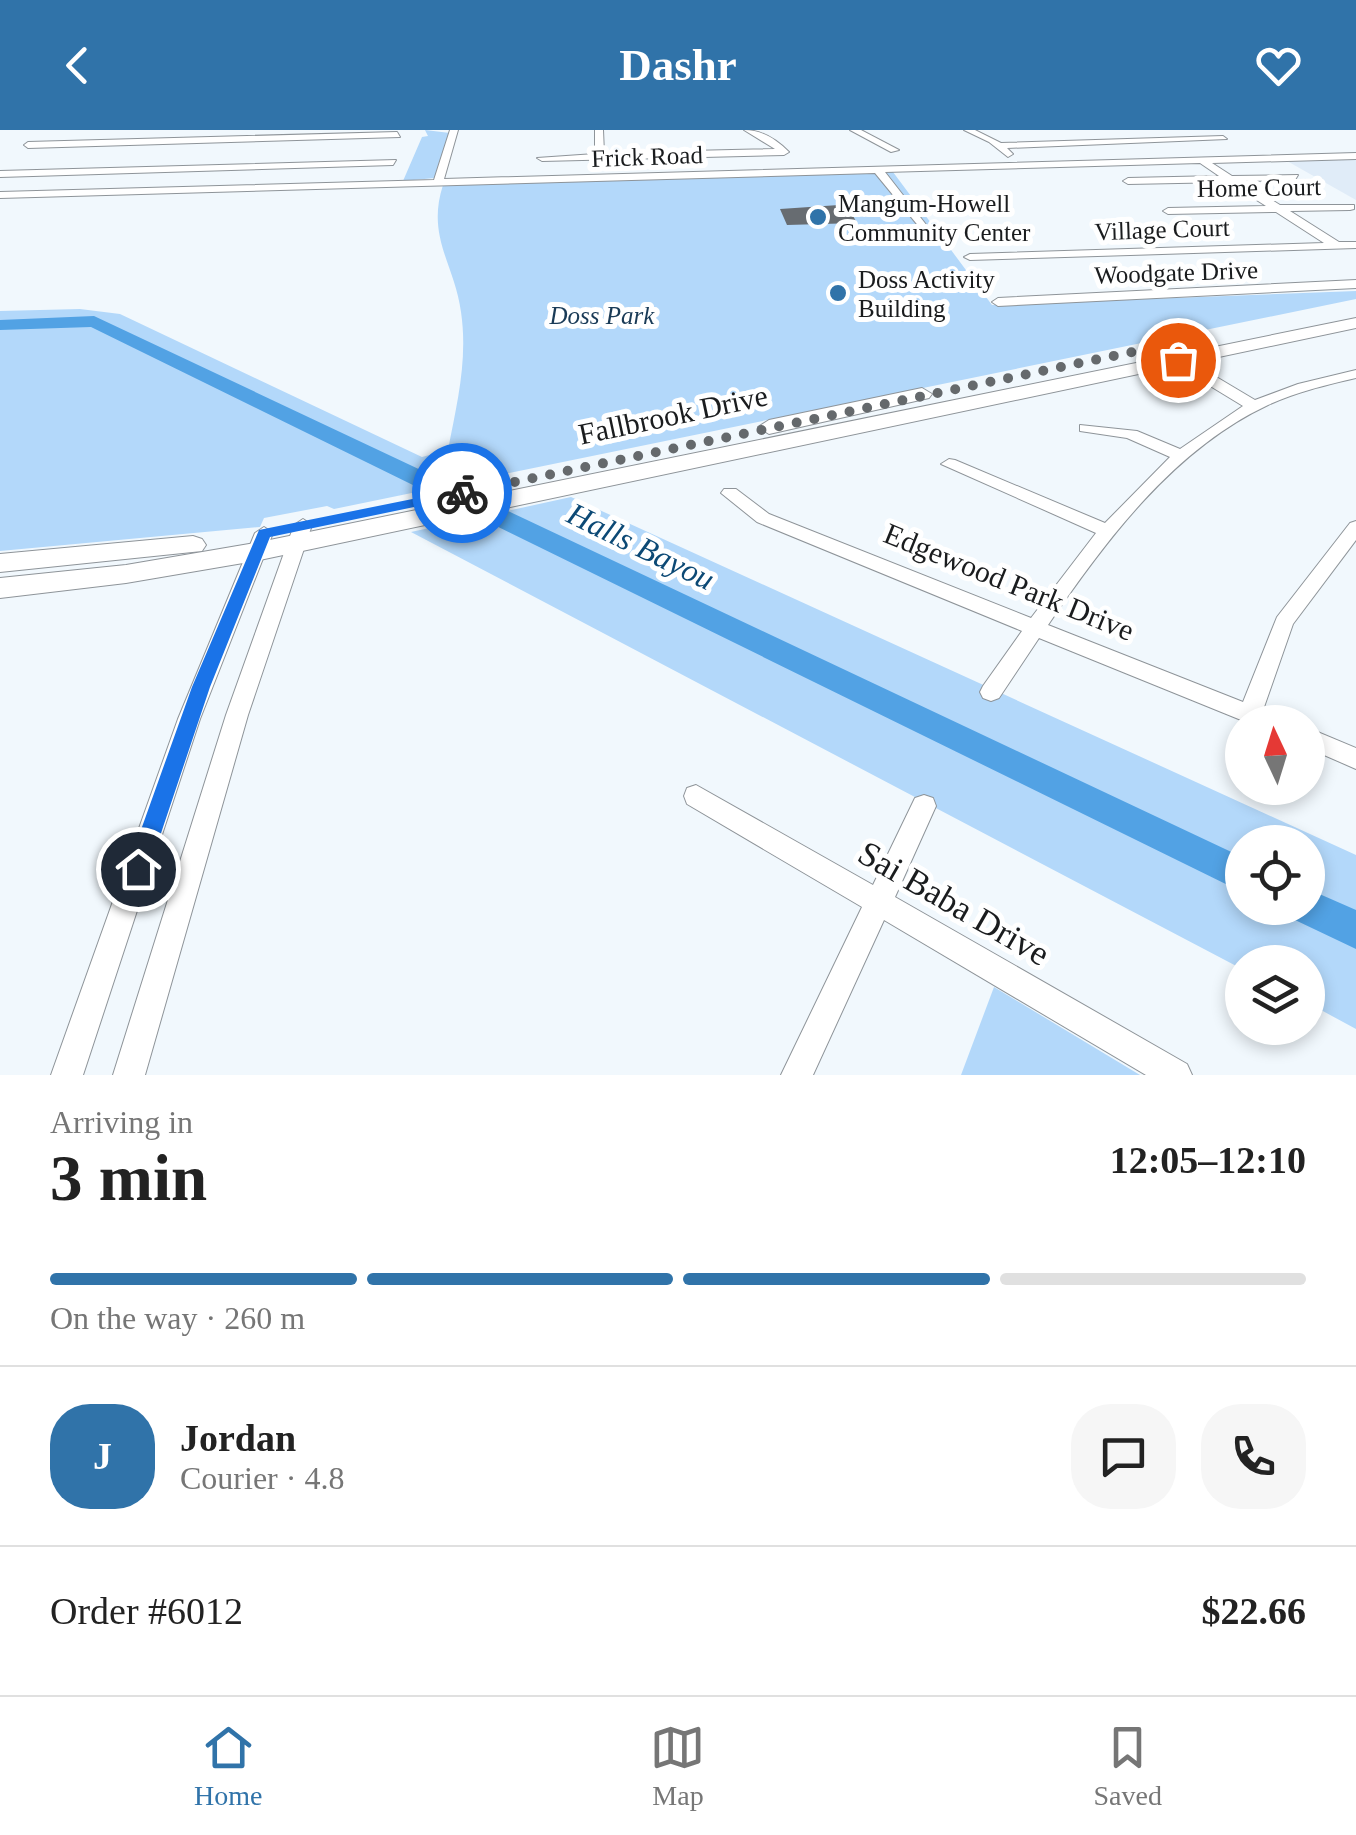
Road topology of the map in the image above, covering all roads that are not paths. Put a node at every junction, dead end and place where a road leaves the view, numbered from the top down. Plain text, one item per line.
1 (216, 130) edge
2 (454, 130) edge
3 (598, 130) edge
4 (748, 130) edge
5 (854, 130) edge
6 (968, 130) edge
7 (1206, 130) edge
8 (397, 136) dead end
9 (206, 141) junction
10 (28, 146) dead end
11 (999, 146) junction
12 (784, 150) junction
13 (894, 150) dead end
14 (600, 156) junction
15 (1356, 156) edge
16 (542, 158) dead end
17 (1201, 160) junction
18 (393, 162) dead end
19 (1021, 165) junction
20 (178, 168) junction
21 (877, 169) junction
22 (795, 172) junction
23 (0, 174) edge
24 (1294, 176) dead end
25 (1232, 178) junction
26 (1128, 181) dead end
27 (438, 182) junction
28 (156, 190) junction
29 (0, 194) edge
30 (1350, 207) dead end
31 (1278, 208) junction
32 (1168, 211) dead end
33 (924, 232) dead end
34 (1356, 245) edge
35 (1338, 246) junction
36 (970, 257) dead end
37 (1356, 257) edge
38 (1356, 284) edge
39 (998, 302) dead end
40 (1353, 313) edge
41 (1156, 347) junction
42 (1178, 360) junction
43 (1356, 374) edge
44 (949, 398) junction
45 (1254, 406) junction
46 (1086, 428) dead end
47 (1181, 456) junction
48 (949, 464) dead end
49 (730, 493) dead end
50 (1356, 528) edge
51 (1108, 532) junction
52 (300, 535) junction
53 (260, 543) junction
54 (0, 563) edge
55 (0, 588) edge
56 (1035, 628) junction
57 (991, 692) dead end
58 (1228, 705) edge
59 (1263, 705) edge
60 (1325, 745) edge
61 (1356, 758) edge
62 (696, 796) dead end
63 (924, 806) dead end
64 (877, 902) junction
65 (68, 1075) edge
66 (129, 1075) edge
67 (796, 1075) edge
68 (1176, 1075) edge

1 - 9 street
2 - 27 street
3 - 14 street
4 - 12 street
5 - 13 street
6 - 11 street
7 - 11 street
8 - 9 street
9 - 10 street
9 - 20 street
11 - 19 street
12 - 14 street
12 - 22 street
14 - 16 street
15 - 17 street, Frick Road
17 - 19 street, Frick Road
17 - 25 street
18 - 20 street
19 - 21 street, Frick Road
20 - 23 street
20 - 28 street
21 - 22 street, Frick Road
21 - 33 street
22 - 27 street, Frick Road
24 - 25 street
25 - 26 street
25 - 31 street
27 - 28 street, Frick Road
28 - 29 street, Frick Road
30 - 31 street, Home Court
31 - 32 street, Home Court
31 - 35 street
34 - 35 street, Village Court
35 - 36 street, Village Court
35 - 37 street
38 - 39 street, Woodgate Drive
40 - 41 main road, Fallbrook Drive
40 - 42 main road, Fallbrook Drive
41 - 42 street
41 - 44 main road, Fallbrook Drive
42 - 44 main road, Fallbrook Drive
42 - 45 street
43 - 45 street
44 - 52 main road, Fallbrook Drive
45 - 47 street
46 - 47 street
47 - 51 street
48 - 51 street
49 - 56 street, Edgewood Park Drive
50 - 59 street
51 - 56 street
52 - 53 main road, Fallbrook Drive
52 - 66 street
53 - 54 main road, Fallbrook Drive
53 - 55 main road, Fallbrook Drive
53 - 65 street
56 - 57 street
56 - 58 street, Edgewood Park Drive
60 - 61 street
62 - 64 street, Sai Baba Drive
63 - 64 street
64 - 67 street
64 - 68 street, Sai Baba Drive

